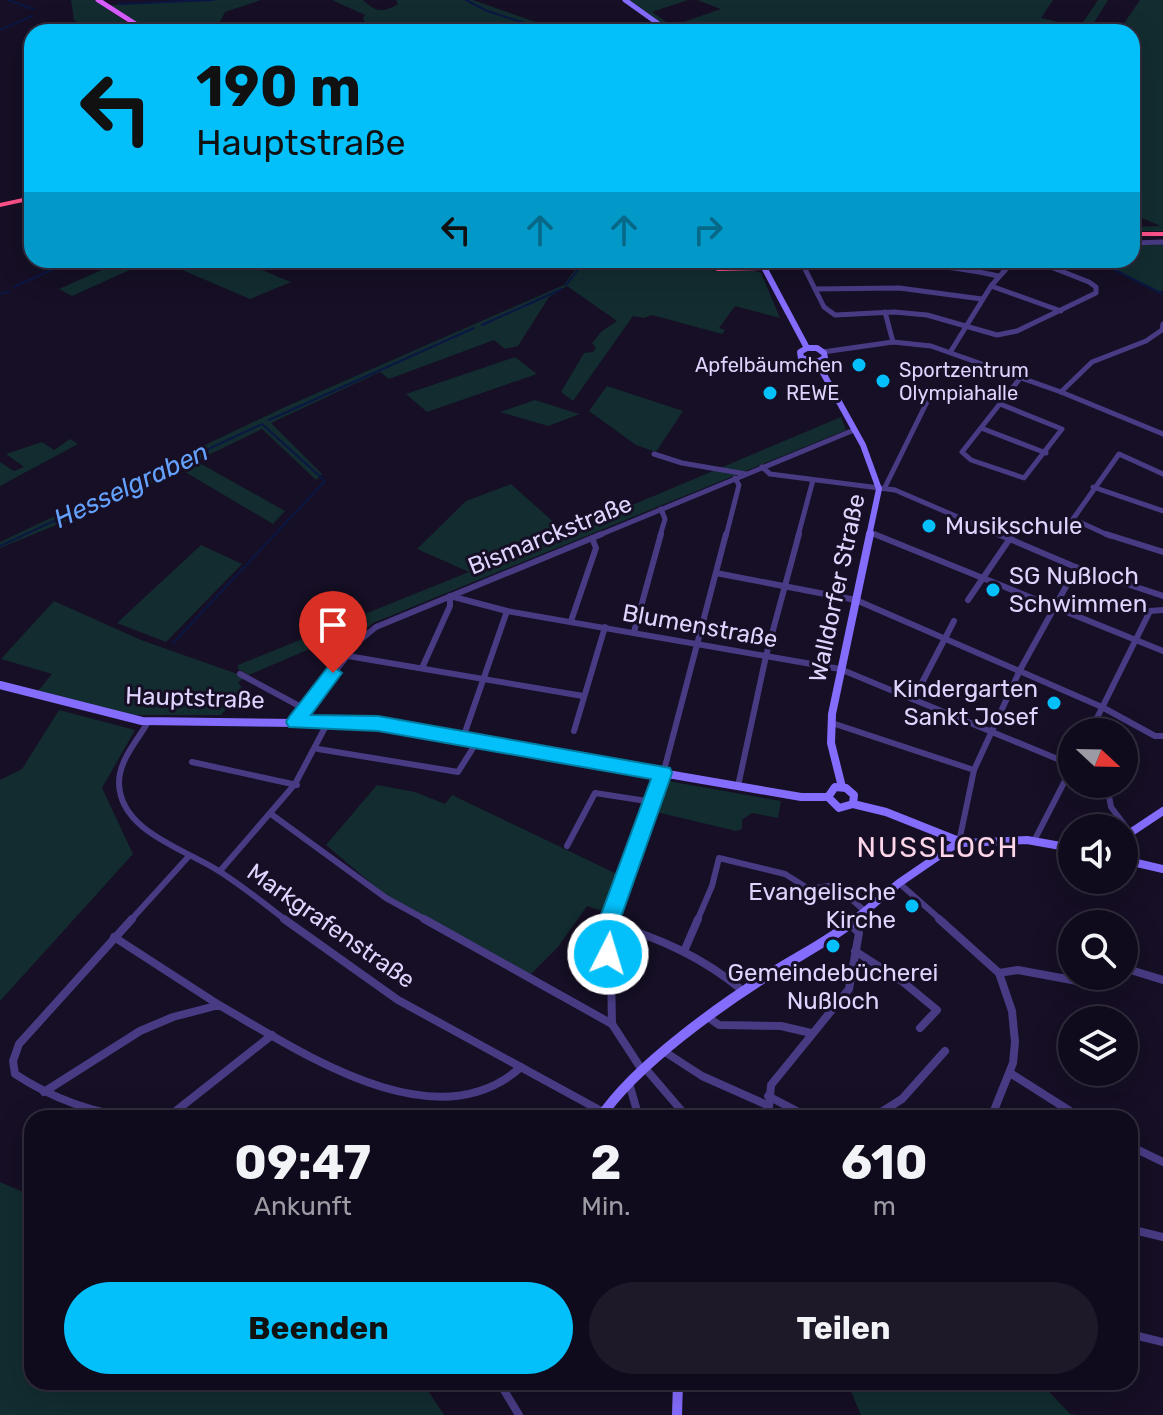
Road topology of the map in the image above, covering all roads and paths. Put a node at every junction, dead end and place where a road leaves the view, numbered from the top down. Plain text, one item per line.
1 (98, 0) edge
2 (625, 0) edge
3 (136, 24) edge
4 (659, 24) edge
5 (24, 200) edge
6 (0, 205) edge
7 (1140, 234) edge
8 (1163, 234) edge
9 (1163, 242) edge
10 (1140, 243) edge
11 (764, 268) edge
12 (806, 268) edge
13 (964, 268) edge
14 (1006, 268) edge
15 (1052, 268) edge
16 (998, 276) junction
17 (991, 286) junction
18 (815, 289) junction
19 (982, 299) junction
20 (1061, 311) junction
21 (885, 312) junction
22 (966, 324) junction
23 (1163, 324) edge
24 (893, 342) junction
25 (807, 348) junction
26 (951, 351) junction
27 (823, 352) junction
28 (817, 362) junction
29 (1021, 377) junction
30 (1061, 392) junction
31 (934, 398) dead end
32 (1000, 404) junction
33 (981, 428) junction
34 (854, 430) junction
35 (1163, 434) edge
36 (1046, 453) junction
37 (654, 454) dead end
38 (762, 467) junction
39 (746, 474) junction
40 (1163, 474) edge
41 (735, 478) junction
42 (813, 480) junction
43 (1093, 487) junction
44 (882, 488) junction
45 (661, 509) junction
46 (1163, 511) edge
47 (1025, 521) dead end
48 (870, 532) junction
49 (592, 538) junction
50 (1009, 538) junction
51 (1163, 552) edge
52 (716, 573) junction
53 (982, 578) junction
54 (1069, 581) dead end
55 (784, 586) junction
56 (450, 596) junction
57 (1163, 596) edge
58 (856, 600) junction
59 (968, 600) dead end
60 (1055, 606) junction
61 (1163, 610) edge
62 (507, 611) junction
63 (571, 621) junction
64 (954, 621) dead end
65 (605, 627) junction
66 (634, 632) junction
67 (945, 638) junction
68 (1134, 640) junction
69 (697, 644) junction
70 (1163, 651) edge
71 (348, 656) junction
72 (766, 656) junction
73 (422, 668) junction
74 (840, 669) junction
75 (1020, 670) junction
76 (240, 674) dead end
77 (484, 680) junction
78 (0, 685) edge
79 (583, 696) junction
80 (914, 698) junction
81 (1102, 707) junction
82 (303, 708) junction
83 (1097, 718) edge
84 (148, 722) junction
85 (295, 722) junction
86 (328, 722) junction
87 (832, 723) junction
88 (991, 730) junction
89 (574, 731) dead end
90 (1163, 736) edge
91 (463, 738) junction
92 (478, 740) junction
93 (318, 749) junction
94 (1058, 760) edge
95 (192, 762) dead end
96 (974, 770) junction
97 (663, 773) junction
98 (297, 785) junction
99 (738, 786) junction
100 (842, 787) junction
101 (1058, 793) edge
102 (828, 797) junction
103 (653, 802) junction
104 (853, 804) junction
105 (1163, 811) edge
106 (271, 814) junction
107 (1138, 827) edge
108 (1034, 841) junction
109 (959, 842) junction
110 (1058, 845) edge
111 (567, 846) dead end
112 (189, 856) junction
113 (1138, 863) edge
114 (1163, 869) edge
115 (220, 871) junction
116 (899, 883) junction
117 (866, 912) junction
118 (609, 923) junction
119 (850, 924) junction
120 (114, 937) junction
121 (685, 949) junction
122 (855, 951) junction
123 (1138, 972) edge
124 (999, 973) junction
125 (1058, 977) edge
126 (1163, 980) edge
127 (743, 991) junction
128 (219, 1005) junction
129 (709, 1018) junction
130 (612, 1024) junction
131 (920, 1028) dead end
132 (811, 1033) junction
133 (272, 1035) junction
134 (945, 1051) dead end
135 (665, 1052) junction
136 (521, 1067) junction
137 (644, 1069) junction
138 (1010, 1073) junction
139 (629, 1082) junction
140 (44, 1092) junction
141 (767, 1101) junction
142 (90, 1110) edge
143 (177, 1110) edge
144 (593, 1110) edge
145 (605, 1110) edge
146 (637, 1110) edge
147 (681, 1110) edge
148 (768, 1110) edge
149 (790, 1110) edge
150 (885, 1110) edge
151 (994, 1110) edge
152 (1068, 1110) edge
153 (1138, 1150) edge
154 (1163, 1162) edge
155 (1138, 1231) edge
156 (1163, 1237) edge
157 (1138, 1336) edge
158 (1163, 1342) edge
159 (507, 1390) edge
160 (678, 1390) edge
161 (519, 1415) edge
162 (677, 1415) edge

1 - 3 main road
2 - 4 street
5 - 6 highway
7 - 8 highway
9 - 10 street
11 - 25 street, Walldorfer Straße
12 - 18 street
13 - 16 street
14 - 16 street
15 - 20 street
16 - 17 street
17 - 19 street
17 - 20 street
18 - 19 street
18 - 21 street
19 - 22 street
20 - 22 street
21 - 22 street
21 - 24 street
22 - 26 street
23 - 30 street
24 - 26 street
24 - 27 street
25 - 27 street
25 - 28 street, Walldorfer Straße
26 - 29 street
27 - 28 street
28 - 34 street, Walldorfer Straße
29 - 30 street
29 - 32 street
30 - 35 street
31 - 44 street
32 - 33 street
32 - 36 street
33 - 36 street
33 - 36 street
34 - 38 street, Bismarckstraße
34 - 44 street, Walldorfer Straße
37 - 39 street
38 - 39 street, Bismarckstraße
38 - 42 street
39 - 41 street, Bismarckstraße
40 - 43 street
41 - 45 street, Bismarckstraße
41 - 52 street
42 - 44 street
42 - 55 street
43 - 46 street
43 - 51 street
44 - 48 street, Walldorfer Straße
44 - 50 street
45 - 49 street, Bismarckstraße
45 - 66 street
47 - 50 street
48 - 53 street
48 - 58 street, Walldorfer Straße
49 - 56 street, Bismarckstraße
49 - 63 street
50 - 53 street
50 - 57 street
52 - 55 street
52 - 69 street
53 - 59 street
53 - 60 street
54 - 60 street
55 - 58 street
55 - 72 street
56 - 62 street, Blumenstraße
56 - 71 street, Bismarckstraße
56 - 73 street
58 - 67 street
58 - 74 street, Walldorfer Straße
60 - 68 street
60 - 75 street
61 - 68 street
62 - 63 street, Blumenstraße
62 - 77 street
63 - 65 street, Blumenstraße
64 - 67 street
65 - 66 street, Blumenstraße
65 - 79 street
66 - 69 street, Blumenstraße
67 - 75 street
67 - 80 street
68 - 70 street
68 - 81 street
69 - 72 street, Blumenstraße
69 - 97 street
71 - 73 street
71 - 82 street, Bismarckstraße
72 - 74 street, Blumenstraße
72 - 99 street
73 - 77 street
74 - 80 street, Blumenstraße
74 - 87 street, Walldorfer Straße
75 - 81 street
75 - 88 street
76 - 82 street
77 - 79 street
77 - 91 street
78 - 84 street, Hauptstraße
79 - 89 street
80 - 88 street, Blumenstraße
81 - 83 street
81 - 90 street
82 - 85 street, Bismarckstraße
84 - 85 street, Hauptstraße
84 - 112 street, Markgrafenstraße
85 - 86 street, Hauptstraße
86 - 91 street, Hauptstraße
86 - 93 street
87 - 96 street
87 - 100 street, Walldorfer Straße
88 - 94 street, Blumenstraße
88 - 96 street
91 - 92 street, Hauptstraße
92 - 93 street
92 - 97 street, Hauptstraße
93 - 98 street
95 - 98 street
96 - 109 street
97 - 99 street, Hauptstraße
97 - 103 street
98 - 106 street
99 - 102 street, Hauptstraße
100 - 102 street
100 - 104 street
101 - 108 street
102 - 104 street, Hauptstraße
103 - 111 street
103 - 118 street
104 - 109 street, Hauptstraße
105 - 107 street
106 - 115 street
106 - 130 street
108 - 109 street, Hauptstraße
108 - 110 street, Hauptstraße
109 - 116 street
112 - 115 street, Markgrafenstraße
112 - 120 street
113 - 114 street
115 - 136 street, Markgrafenstraße
116 - 117 street
116 - 124 street
117 - 119 street
117 - 121 street
118 - 121 street
118 - 130 street
119 - 122 street
119 - 127 street
120 - 128 street
120 - 140 street
121 - 127 street
122 - 131 street
122 - 132 street
123 - 126 street
124 - 125 street
124 - 138 street
127 - 129 street
128 - 133 street
128 - 140 street
129 - 132 street
129 - 135 street
130 - 137 street
132 - 141 street
133 - 136 street
133 - 143 street
134 - 150 street
135 - 137 street
135 - 141 street
136 - 144 street, Markgrafenstraße
137 - 139 street
137 - 147 street
138 - 151 street
138 - 152 street
139 - 145 street
139 - 146 street
140 - 142 street
141 - 148 street
141 - 149 street
153 - 154 street
155 - 156 street
157 - 158 street
159 - 161 street
160 - 162 street

